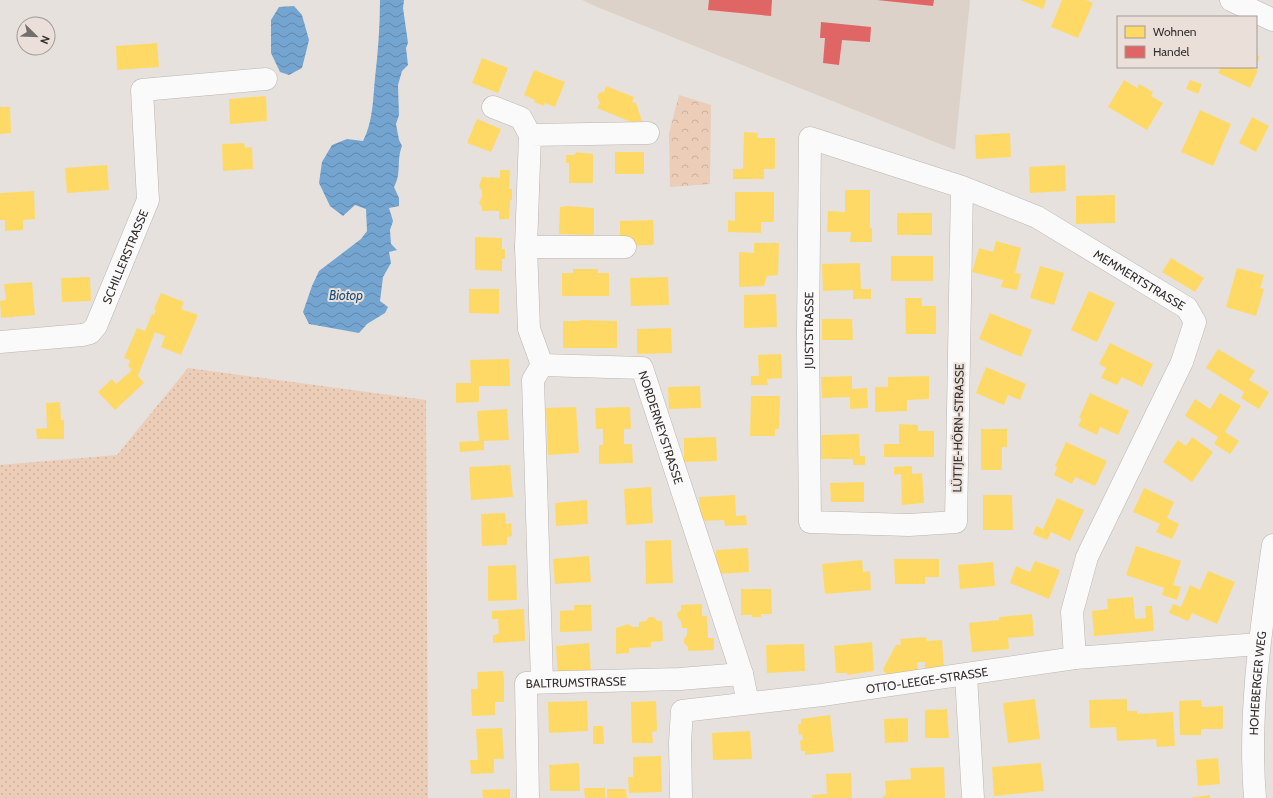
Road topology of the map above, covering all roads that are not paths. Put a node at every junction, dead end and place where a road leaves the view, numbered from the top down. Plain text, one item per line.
1 (1231, 0) edge
2 (1273, 20) edge
3 (266, 79) dead end
4 (493, 107) dead end
5 (648, 133) dead end
6 (530, 135) junction
7 (810, 138) joint
8 (962, 187) junction
9 (526, 247) junction
10 (625, 247) dead end
11 (0, 342) edge
12 (542, 365) junction
13 (810, 522) joint
14 (1273, 545) edge
15 (1259, 644) junction
16 (1075, 658) junction
17 (742, 674) junction
18 (966, 675) junction
19 (680, 679) junction
20 (542, 682) junction
21 (748, 703) junction
22 (682, 711) junction
23 (528, 798) edge
24 (681, 798) edge
25 (973, 798) edge
26 (1255, 798) edge

1 - 2 street
3 - 11 street, SCHILLERSTRASSE
4 - 6 street
5 - 6 street
6 - 9 street
7 - 8 street, MEMMERTSTRASSE
7 - 13 street, JUISTSTRASSE
8 - 13 street, LÜTTJE-HÖRN-STRASSE
8 - 16 street, MEMMERTSTRASSE
9 - 10 street
9 - 12 street
12 - 17 street, NORDERNEYSTRASSE
12 - 20 street
14 - 15 street, HOHEBERGER WEG
15 - 16 street, OTTO-LEEGE-STRASSE
15 - 26 street, HOHEBERGER WEG
16 - 18 street, OTTO-LEEGE-STRASSE
17 - 19 street, BALTRUMSTRASSE
17 - 21 street, NORDERNEYSTRASSE
18 - 21 street, OTTO-LEEGE-STRASSE
18 - 25 street
19 - 20 street, BALTRUMSTRASSE
19 - 22 street
20 - 23 street, BALTRUMSTRASSE
21 - 22 street, OTTO-LEEGE-STRASSE
22 - 24 street

